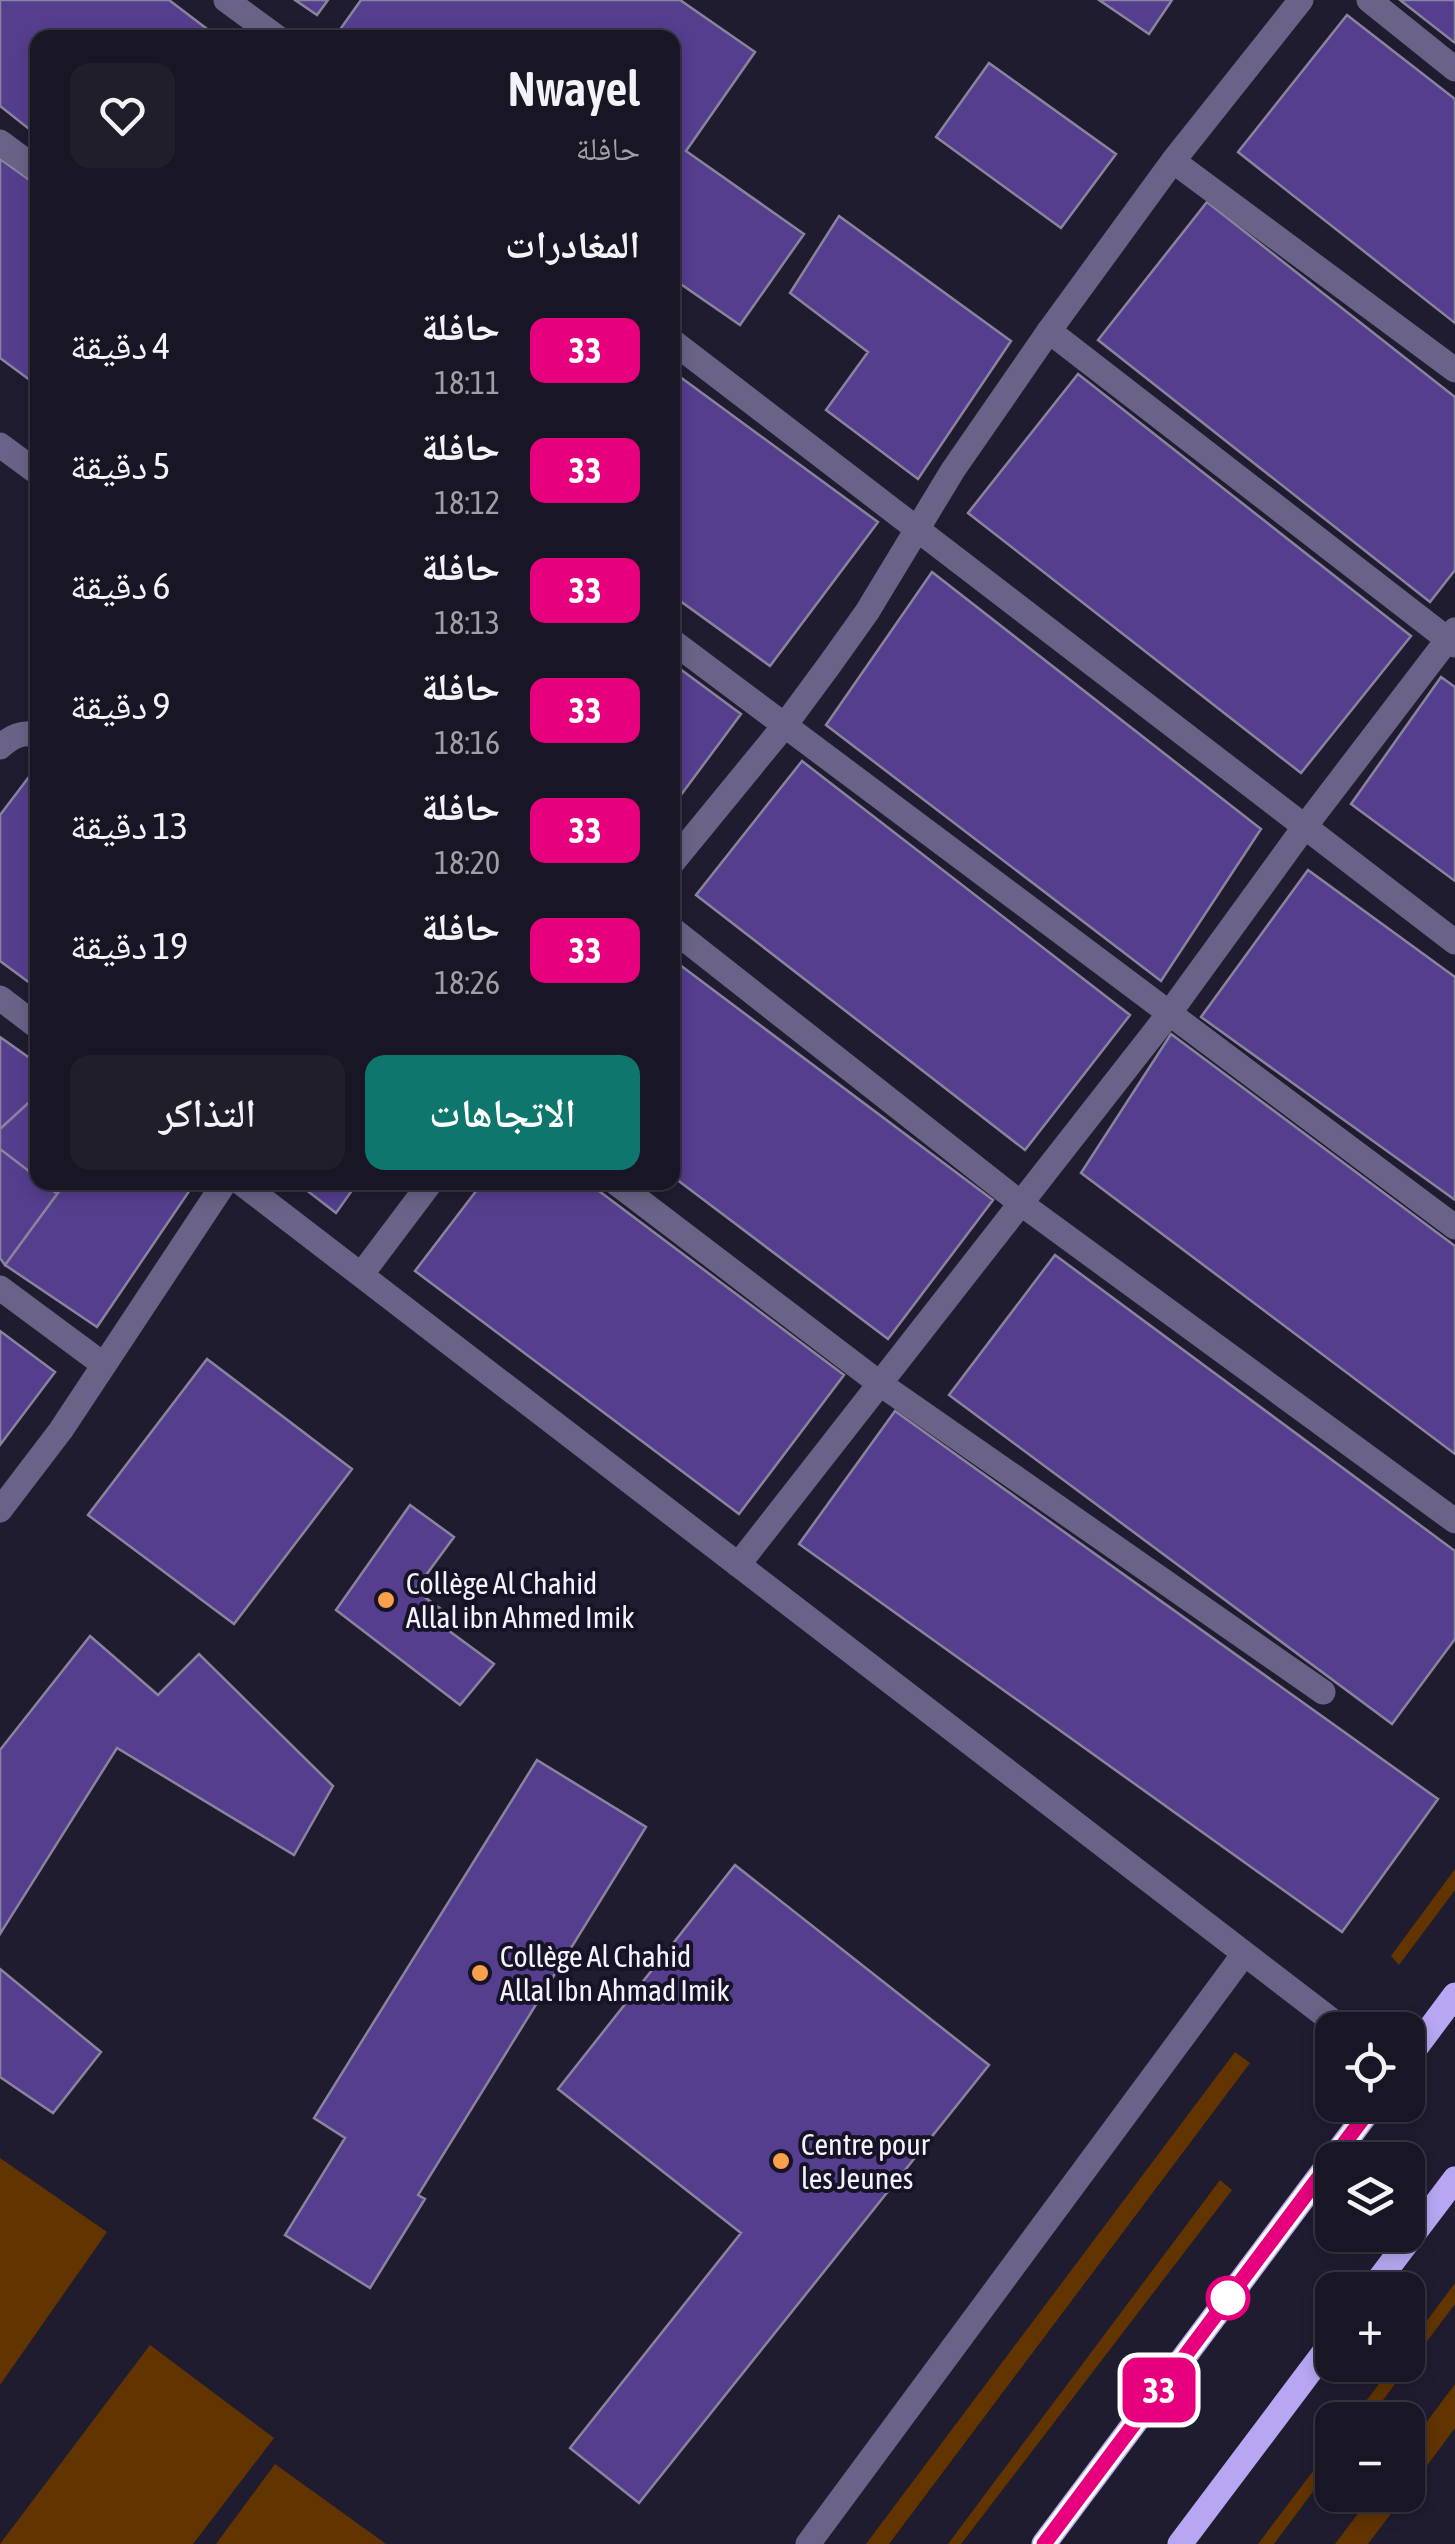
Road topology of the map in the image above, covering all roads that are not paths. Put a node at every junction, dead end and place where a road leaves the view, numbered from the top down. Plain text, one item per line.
1 (226, 0) edge
2 (1301, 0) edge
3 (1369, 0) edge
4 (267, 30) edge
5 (1455, 69) edge
6 (0, 142) edge
7 (1173, 161) junction
8 (30, 164) edge
9 (1049, 332) junction
10 (680, 346) edge
11 (1455, 370) edge
12 (0, 445) edge
13 (30, 467) edge
14 (916, 526) junction
15 (1452, 638) edge
16 (680, 647) edge
17 (785, 725) junction
18 (30, 733) edge
19 (0, 747) edge
20 (1303, 828) junction
21 (680, 853) edge
22 (680, 934) edge
23 (1455, 942) edge
24 (0, 998) edge
25 (1168, 1015) junction
26 (30, 1020) edge
27 (220, 1190) edge
28 (250, 1190) edge
29 (425, 1190) edge
30 (627, 1190) edge
31 (1019, 1202) junction
32 (1455, 1227) edge
33 (361, 1276) junction
34 (0, 1288) edge
35 (104, 1365) junction
36 (880, 1383) junction
37 (0, 1510) edge
38 (1455, 1521) edge
39 (738, 1564) junction
40 (1322, 1692) dead end
41 (1244, 1954) junction
42 (1455, 1995) edge
43 (1320, 2012) edge
44 (1425, 2035) edge
45 (1359, 2122) edge
46 (1455, 2179) edge
47 (1385, 2272) edge
48 (1315, 2365) edge
49 (808, 2544) edge
50 (1044, 2544) edge
51 (1180, 2544) edge

1 - 4 street
2 - 7 street
3 - 5 street
6 - 8 street
7 - 9 street
7 - 11 street
9 - 14 street
9 - 15 street
10 - 14 street
12 - 13 street
14 - 17 street
14 - 20 street
15 - 20 street
16 - 17 street
17 - 21 street
17 - 25 street
18 - 19 street
20 - 23 street
20 - 25 street
22 - 31 street
24 - 26 street
25 - 31 street
25 - 32 street
27 - 35 street
28 - 33 street
29 - 33 street
30 - 36 street
31 - 36 street
31 - 38 street
33 - 39 street
34 - 35 street
35 - 37 street
36 - 39 street
36 - 40 street
39 - 41 street
41 - 43 street
41 - 49 street
42 - 44 main road
45 - 50 main road
46 - 47 main road
48 - 51 main road

